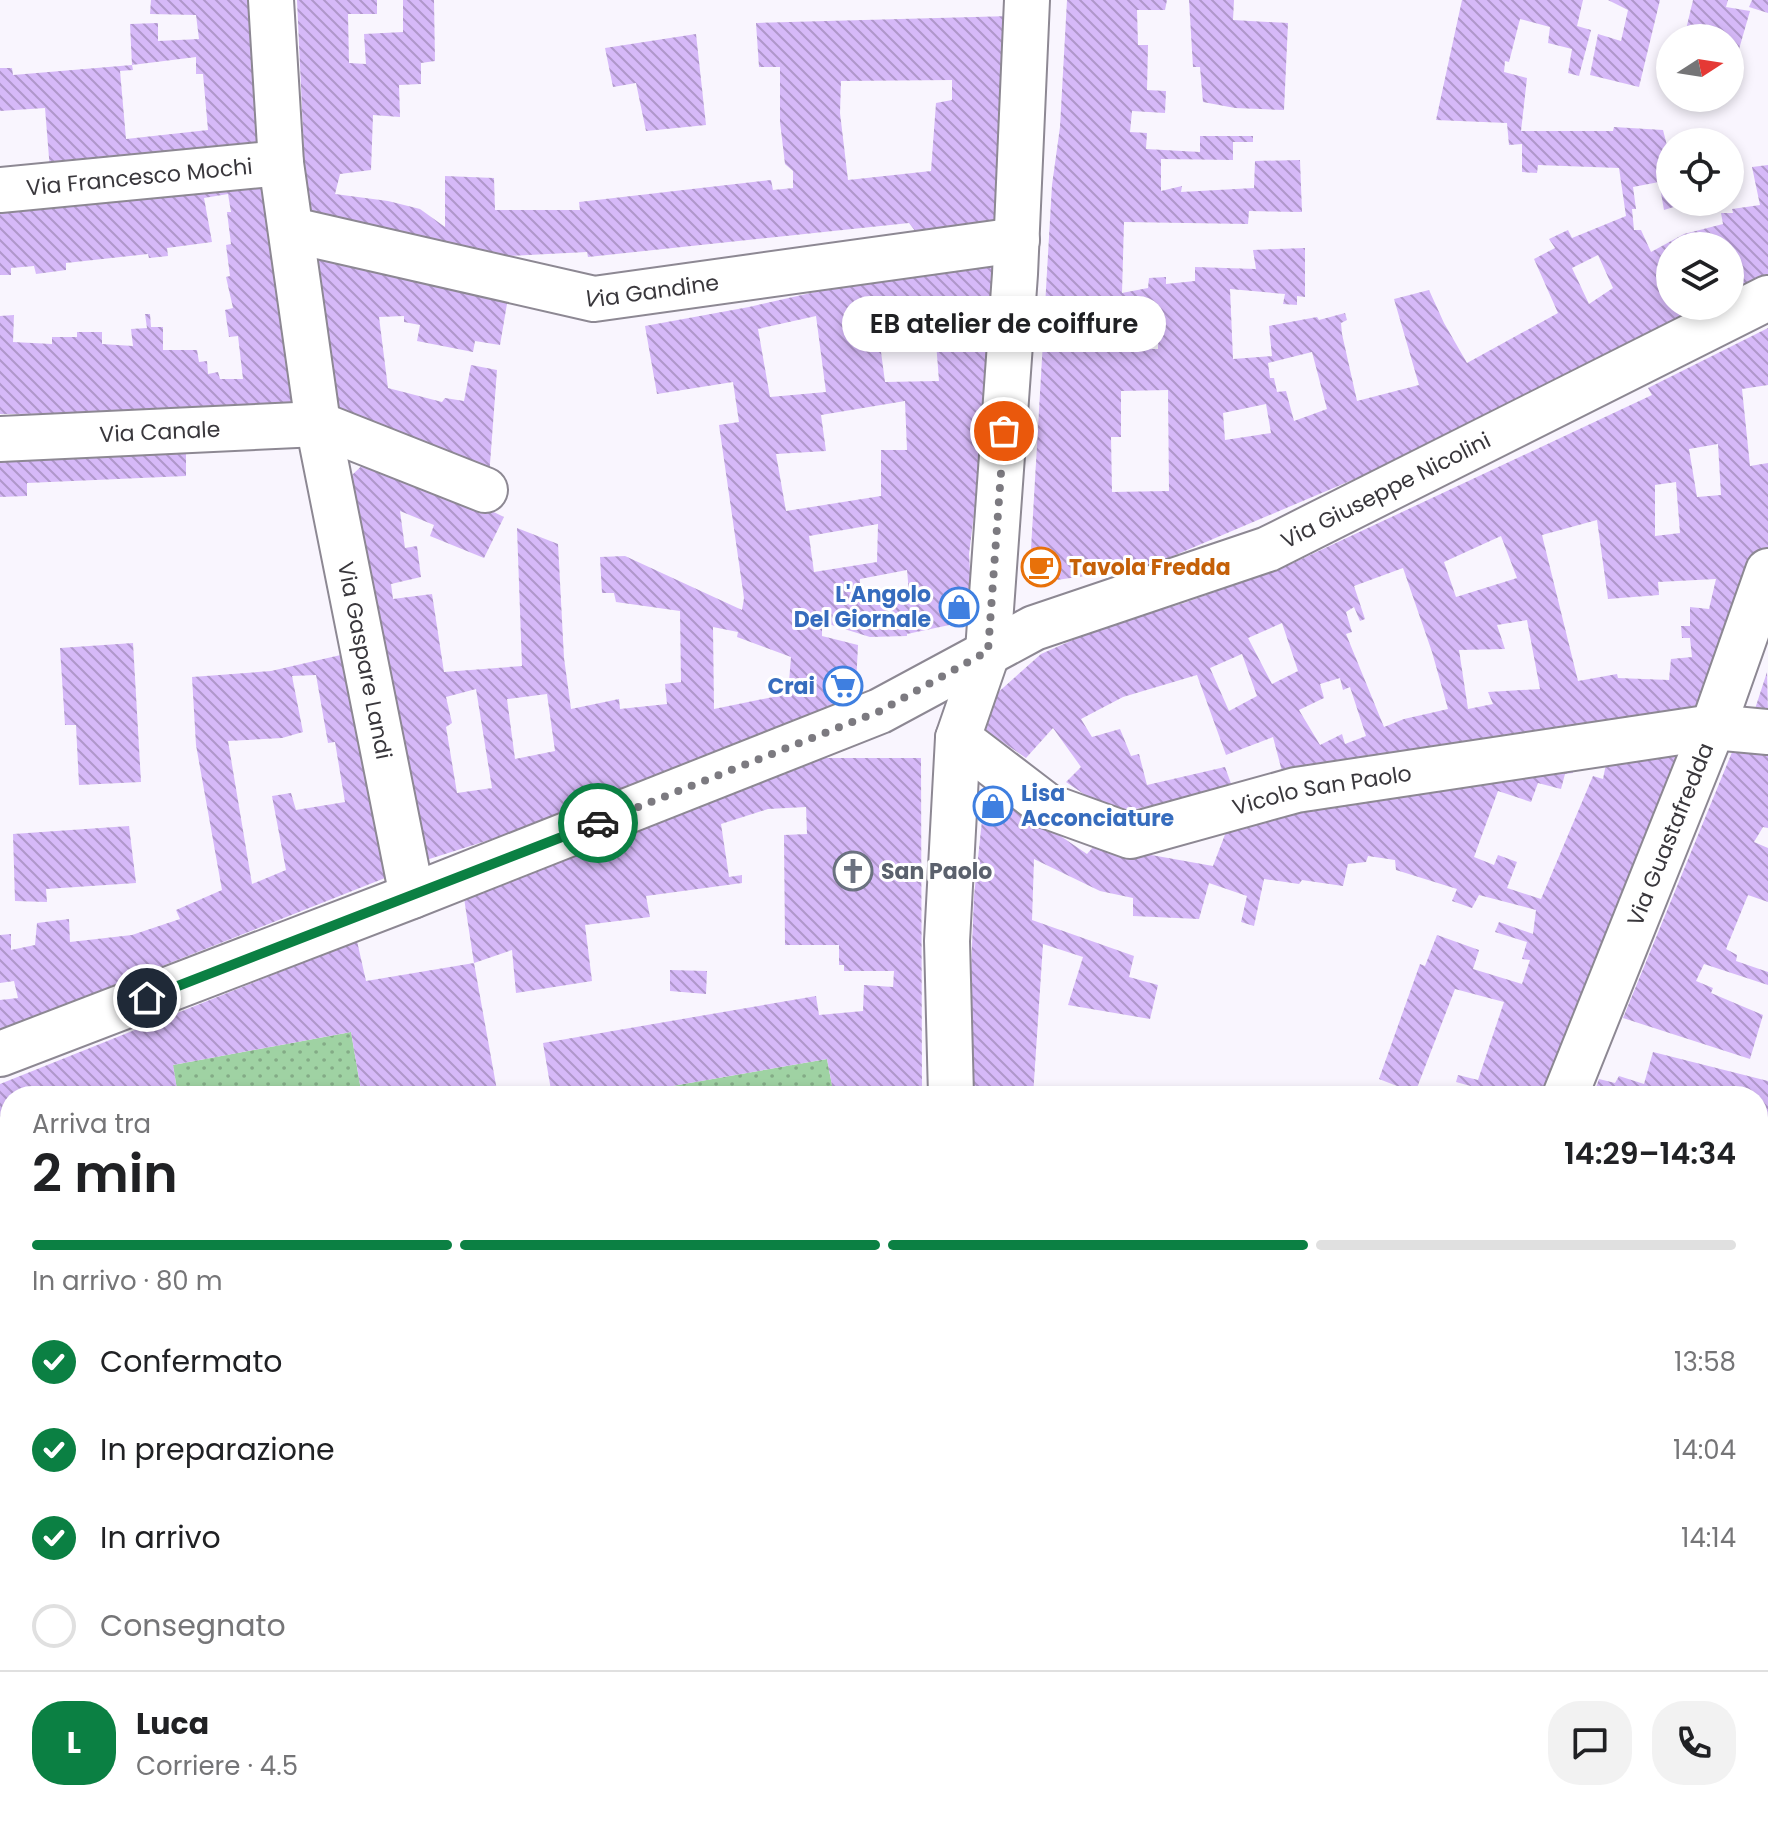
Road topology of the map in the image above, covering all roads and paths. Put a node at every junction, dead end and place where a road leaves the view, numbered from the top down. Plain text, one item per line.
1 (271, 0) edge
2 (1027, 0) edge
3 (281, 163) junction
4 (0, 190) edge
5 (292, 230) junction
6 (1017, 240) junction
7 (1768, 298) edge
8 (318, 424) junction
9 (0, 439) edge
10 (485, 490) dead end
11 (1768, 571) edge
12 (988, 651) junction
13 (1713, 727) junction
14 (1768, 732) edge
15 (958, 738) junction
16 (412, 896) junction
17 (0, 1054) edge
18 (951, 1086) edge
19 (1569, 1086) edge

1 - 3 street, Via Gaspare Landi
2 - 6 street
3 - 4 street, Via Francesco Mochi
3 - 5 street, Via Gaspare Landi
5 - 6 street, Via Gandine
5 - 8 street, Via Gaspare Landi
6 - 12 street
7 - 12 street, Via Giuseppe Nicolini
8 - 9 street, Via Canale
8 - 10 street
8 - 16 street, Via Gaspare Landi
11 - 13 street, Via Guastafredda
12 - 15 street
12 - 16 street, Via Giuseppe Nicolini
13 - 14 street, Vicolo San Paolo
13 - 15 street, Vicolo San Paolo
13 - 19 street, Via Guastafredda
15 - 18 street
16 - 17 street, Via Giuseppe Nicolini

